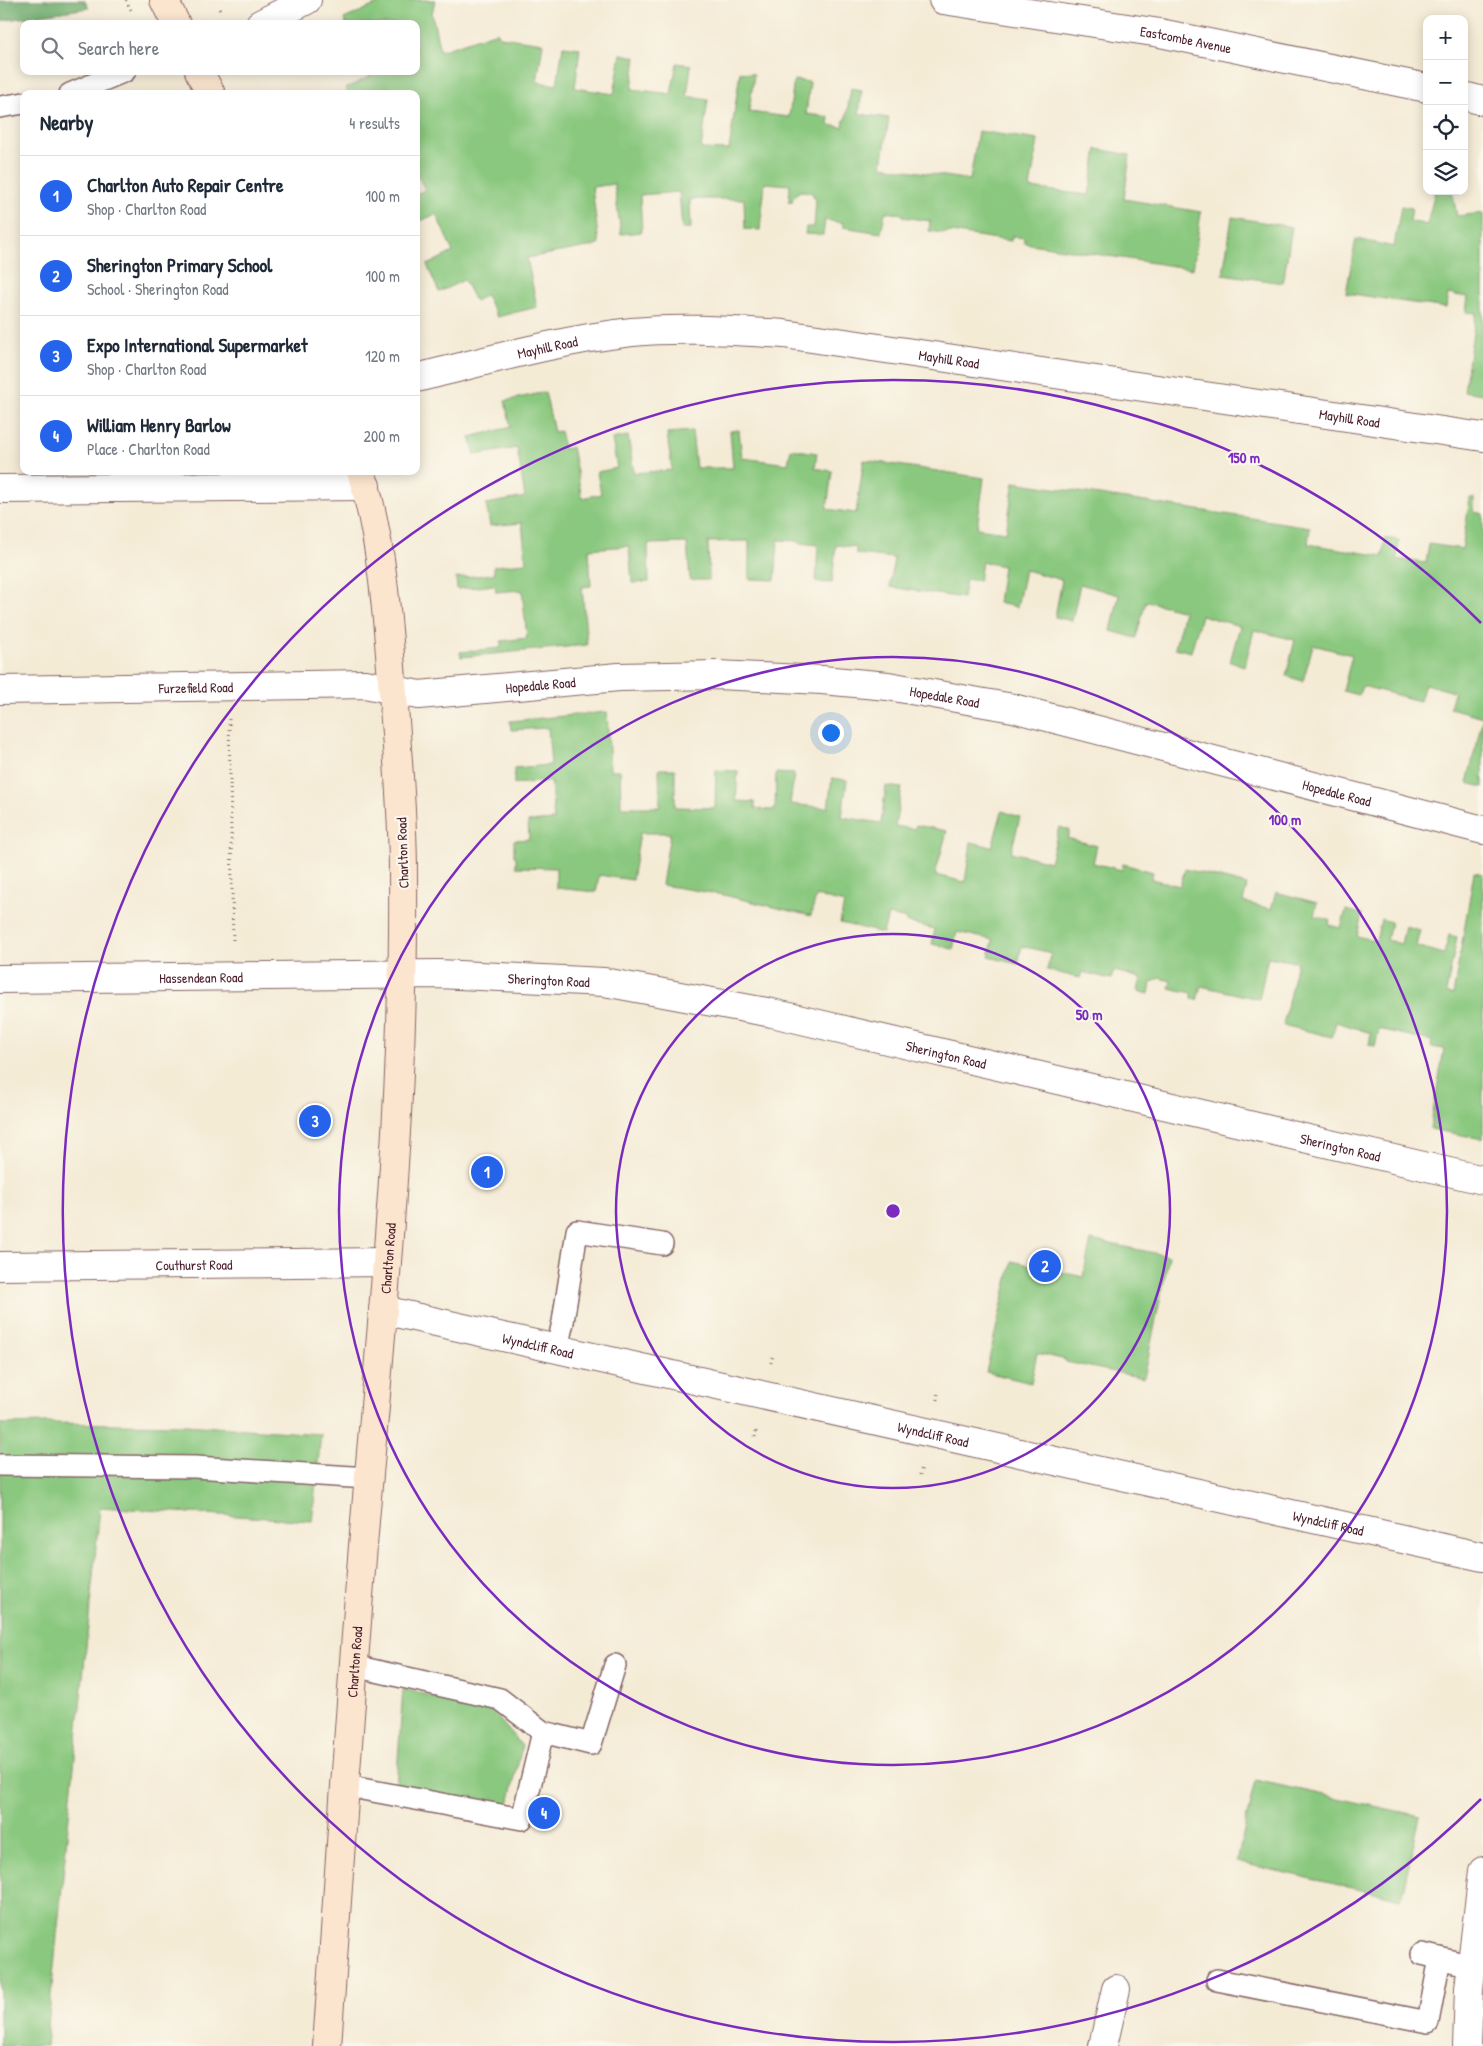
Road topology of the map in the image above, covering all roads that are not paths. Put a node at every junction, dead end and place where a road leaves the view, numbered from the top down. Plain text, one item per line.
1 (164, 0) edge
2 (307, 0) edge
3 (943, 0) edge
4 (174, 20) edge
5 (268, 20) edge
6 (115, 75) edge
7 (201, 75) edge
8 (1423, 87) edge
9 (79, 90) edge
10 (209, 90) edge
11 (1468, 97) edge
12 (1483, 100) edge
13 (20, 104) edge
14 (0, 107) edge
15 (420, 377) edge
16 (1483, 437) edge
17 (364, 479) edge
18 (0, 489) edge
19 (0, 690) edge
20 (393, 690) junction
21 (1483, 830) edge
22 (402, 975) junction
23 (0, 979) edge
24 (1483, 1180) edge
25 (662, 1244) dead end
26 (388, 1262) junction
27 (0, 1266) edge
28 (383, 1310) junction
29 (557, 1348) junction
30 (0, 1465) edge
31 (368, 1478) junction
32 (1483, 1557) edge
33 (615, 1665) dead end
34 (354, 1666) junction
35 (542, 1732) junction
36 (346, 1786) junction
37 (1483, 1871) edge
38 (1472, 1966) junction
39 (1217, 1980) dead end
40 (1116, 1989) dead end
41 (327, 2046) edge
42 (1103, 2046) edge
43 (1467, 2046) edge

1 - 4 main road
2 - 5 street
3 - 8 street, Eastcombe Avenue
6 - 9 lane
7 - 10 main road
11 - 12 street
13 - 14 lane
15 - 16 street, Mayhill Road
17 - 18 street
17 - 20 main road, Charlton Road
19 - 20 street, Furzefield Road
20 - 21 street, Hopedale Road
20 - 22 main road, Charlton Road
22 - 23 street, Hassendean Road
22 - 24 street, Sherington Road
22 - 26 main road, Charlton Road
25 - 29 lane
26 - 27 street, Couthurst Road
26 - 28 main road, Charlton Road
28 - 29 street, Wyndcliff Road
28 - 31 main road, Charlton Road
29 - 32 street, Wyndcliff Road
30 - 31 lane
31 - 34 main road, Charlton Road
33 - 35 lane
34 - 35 lane
34 - 36 main road, Charlton Road
35 - 36 lane
36 - 41 main road, Charlton Road
37 - 38 street
38 - 39 lane
38 - 43 street
40 - 42 street

